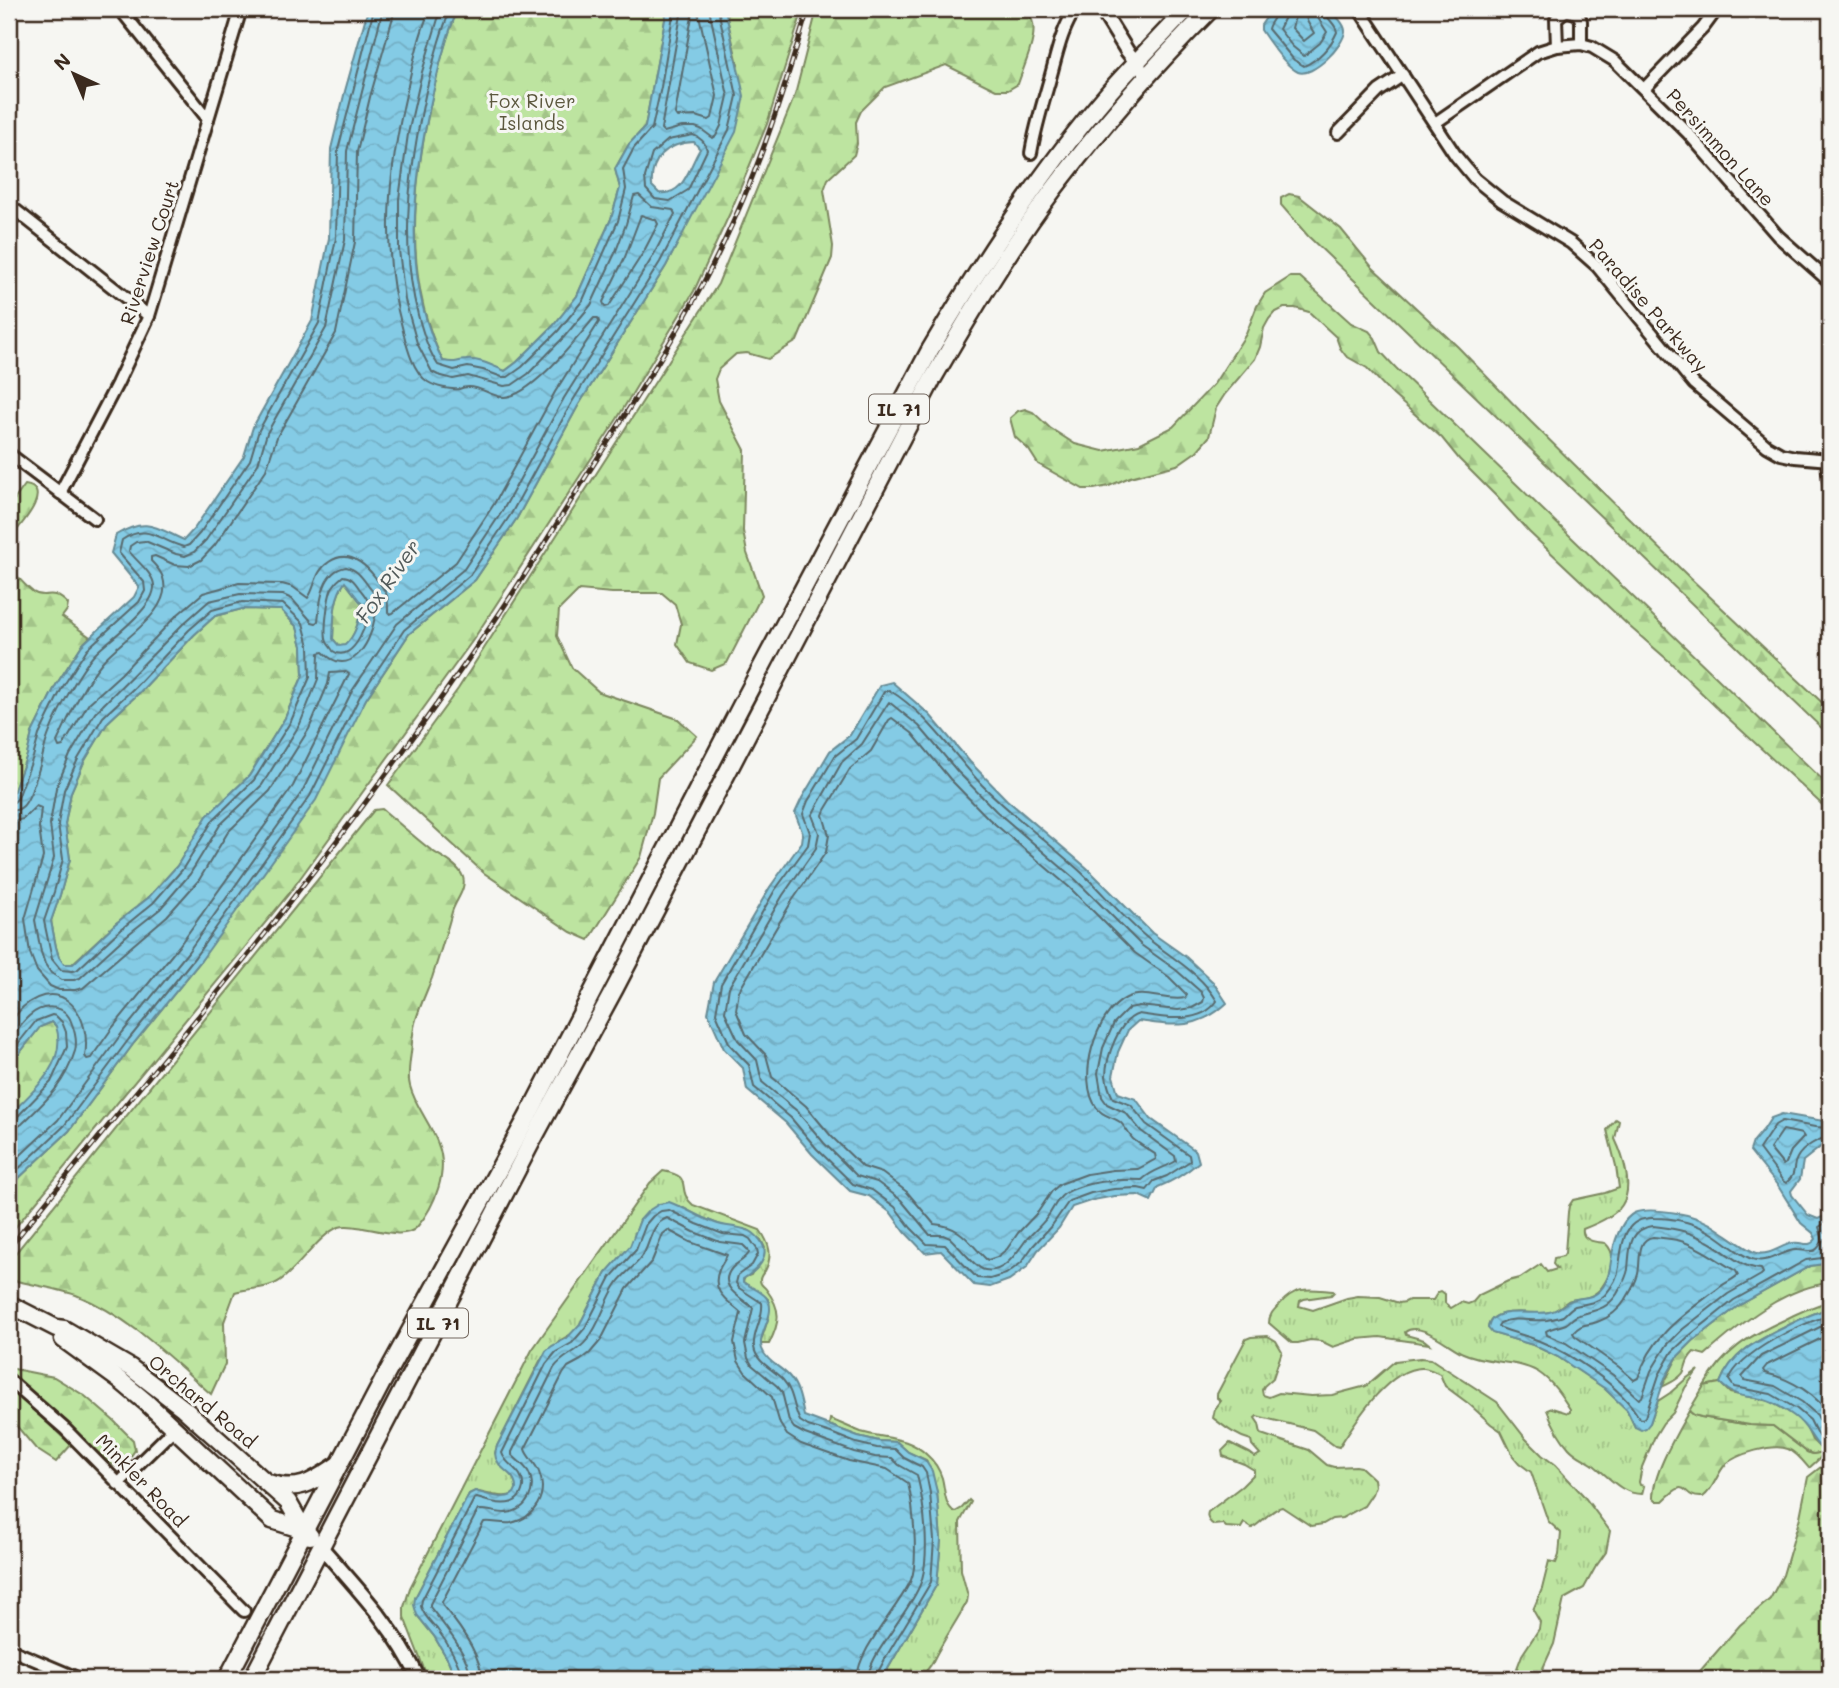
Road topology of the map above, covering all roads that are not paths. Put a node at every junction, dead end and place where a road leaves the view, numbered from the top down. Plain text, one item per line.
1 (120, 9) edge
2 (242, 9) edge
3 (1076, 9) edge
4 (1101, 9) edge
5 (1187, 9) edge
6 (1212, 9) edge
7 (1359, 9) edge
8 (1717, 9) edge
9 (1581, 44) junction
10 (1557, 46) junction
11 (1136, 62) junction
12 (1148, 75) junction
13 (1403, 75) junction
14 (1644, 89) junction
15 (208, 118) junction
16 (1435, 123) junction
17 (1338, 133) dead end
18 (1031, 153) dead end
19 (9, 205) edge
20 (1830, 282) edge
21 (149, 316) junction
22 (9, 454) edge
23 (1828, 460) edge
24 (60, 493) junction
25 (1830, 494) edge
26 (95, 519) dead end
27 (15, 1307) edge
28 (55, 1328) junction
29 (9, 1380) edge
30 (175, 1428) junction
31 (340, 1463) junction
32 (267, 1483) junction
33 (118, 1484) junction
34 (304, 1530) junction
35 (321, 1547) junction
36 (244, 1611) dead end
37 (9, 1649) edge
38 (80, 1679) edge
39 (227, 1679) edge
40 (252, 1679) edge
41 (419, 1679) edge

1 - 15 street
2 - 15 street, Riverview Court
3 - 18 street
4 - 11 street
5 - 11 main road, IL 71
6 - 12 main road, IL 71
7 - 13 street, Paradise Parkway
8 - 14 street
9 - 10 street
9 - 10 street
9 - 14 street, Persimmon Lane
10 - 16 street
11 - 12 street
11 - 31 main road, IL 71
12 - 35 main road, IL 71
13 - 16 street, Paradise Parkway
13 - 17 street
14 - 20 street, Persimmon Lane
15 - 21 street, Riverview Court
16 - 23 street, Paradise Parkway
19 - 21 street
21 - 24 street, Riverview Court
22 - 24 street
23 - 25 street
24 - 26 street
27 - 28 main road, Orchard Road
28 - 30 main road, Orchard Road
28 - 32 main road, Orchard Road
29 - 33 street, Minkler Road
30 - 33 street
30 - 34 main road, Orchard Road
31 - 32 main road
31 - 34 main road, IL 71
32 - 34 main road, Orchard Road
33 - 36 street, Minkler Road
34 - 35 main road, Orchard Road
34 - 39 main road, IL 71
35 - 40 main road, IL 71
35 - 41 street
37 - 38 street

